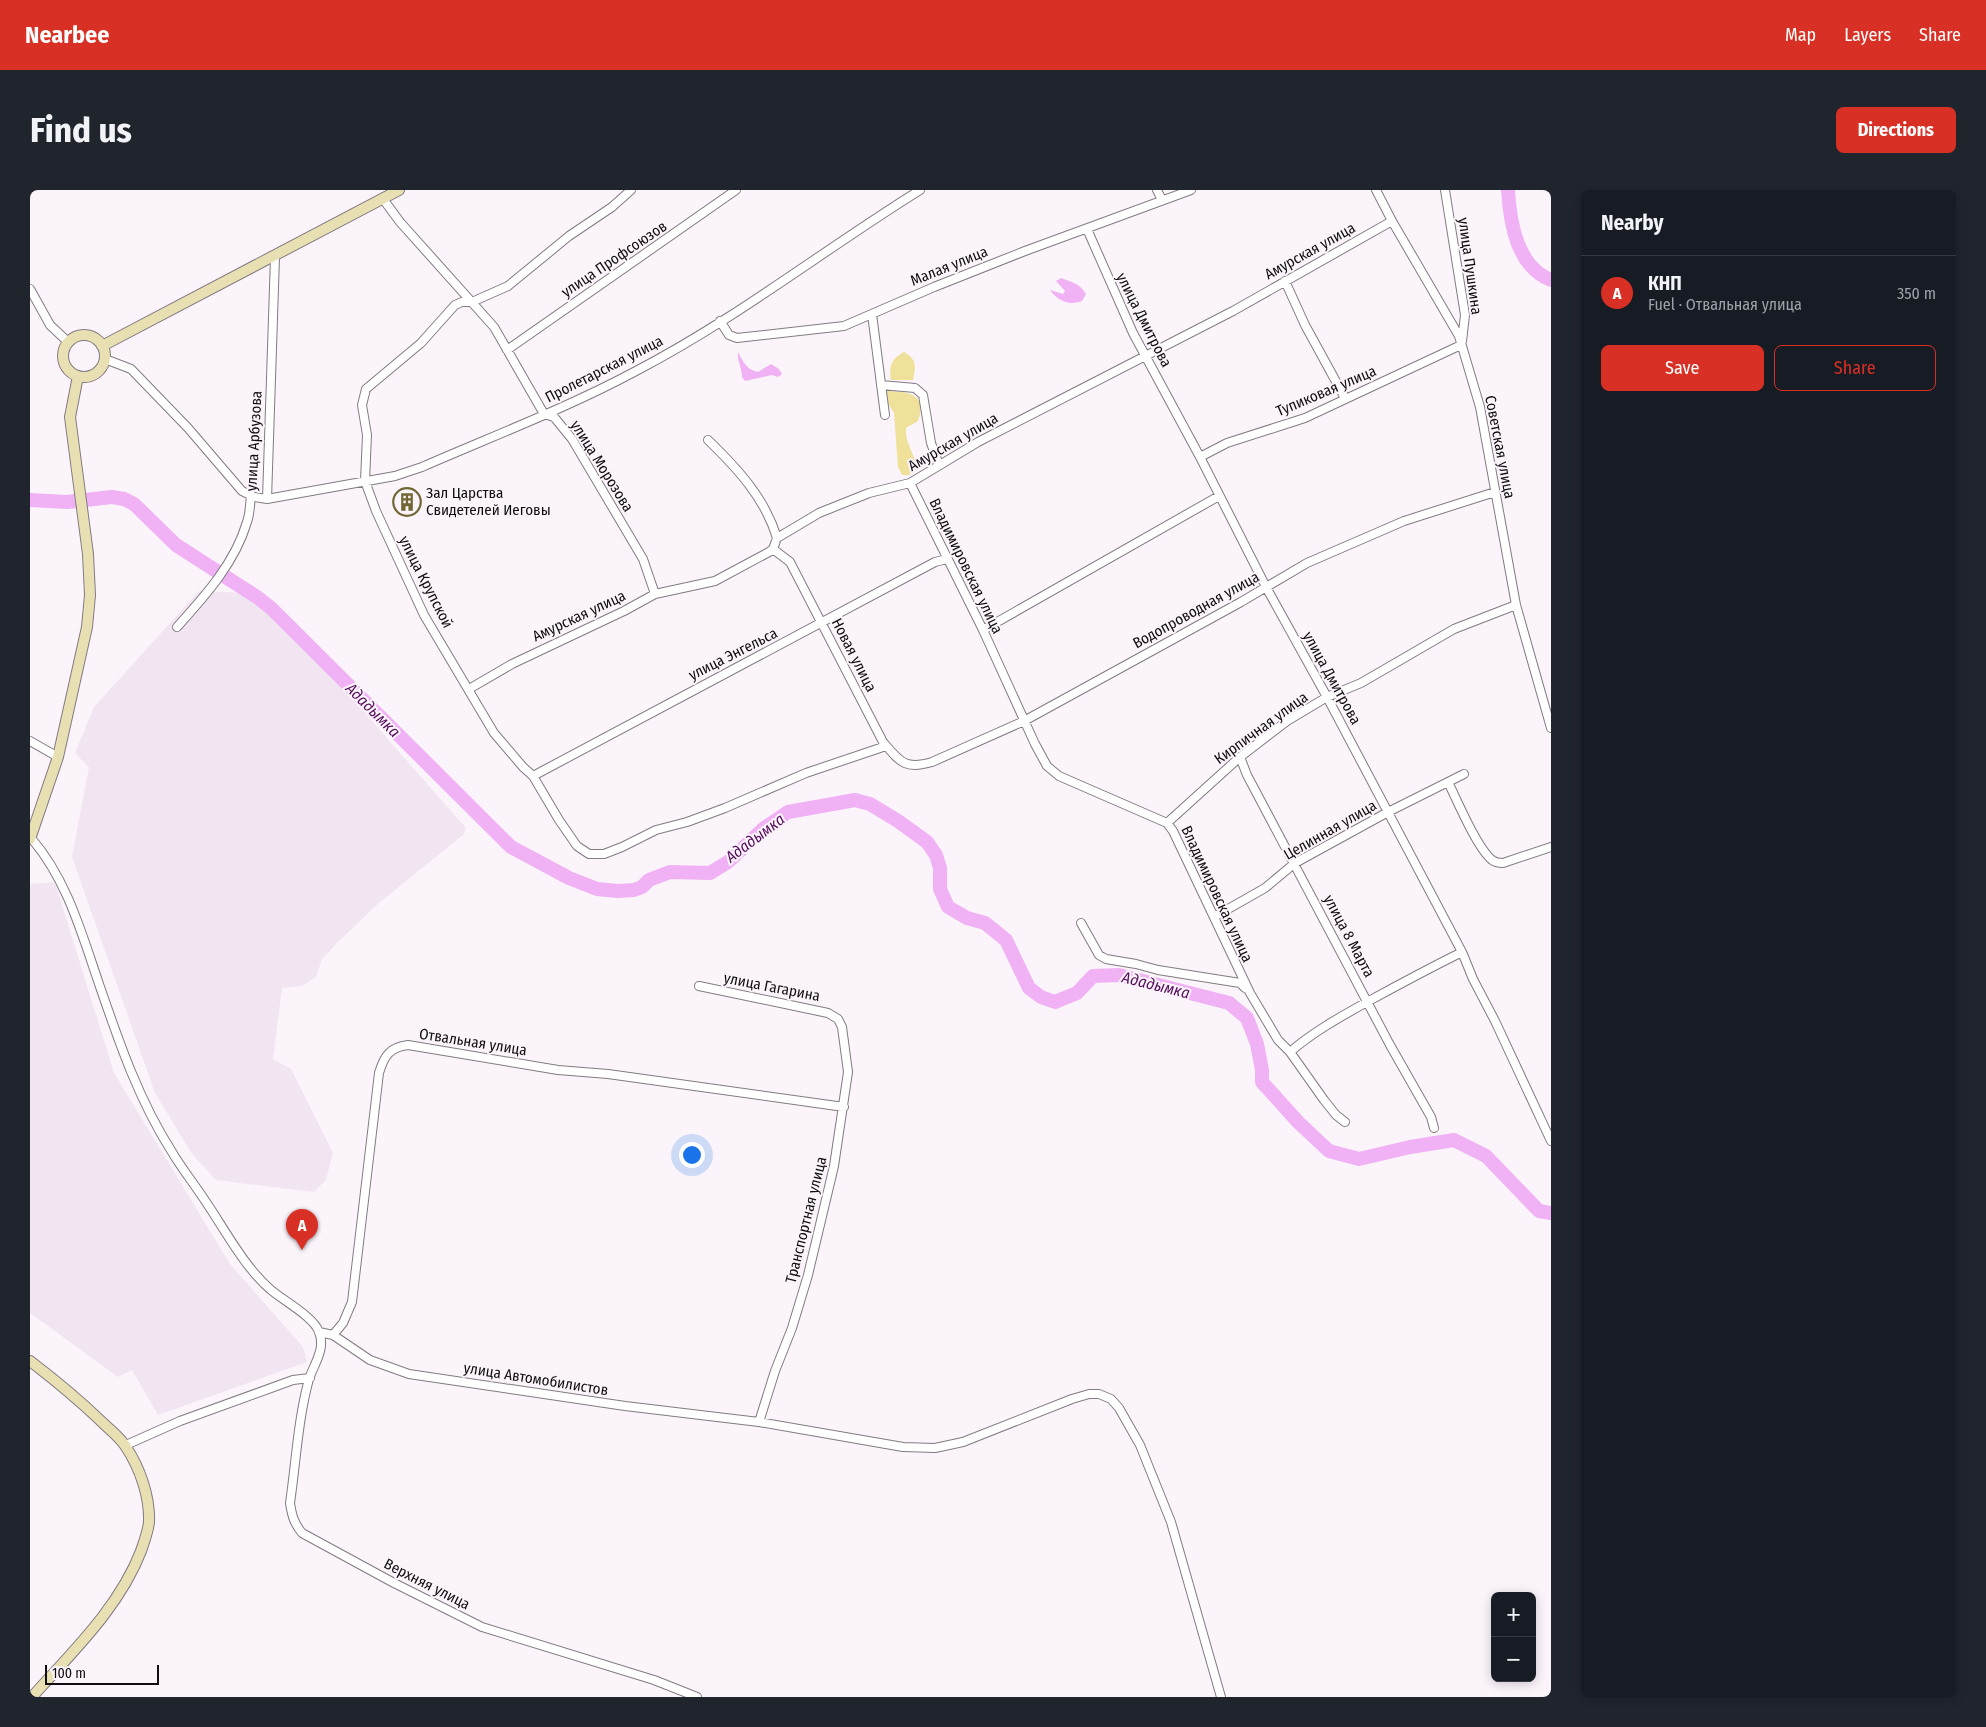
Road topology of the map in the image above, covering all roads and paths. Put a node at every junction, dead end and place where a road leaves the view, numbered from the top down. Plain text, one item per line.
1 (399, 190) edge
2 (631, 190) edge
3 (736, 190) edge
4 (920, 190) edge
5 (1157, 190) edge
6 (1191, 190) edge
7 (1376, 190) edge
8 (1445, 190) edge
9 (383, 199) junction
10 (1162, 200) junction
11 (1392, 221) junction
12 (1087, 229) junction
13 (275, 257) junction
14 (1285, 281) junction
15 (30, 289) edge
16 (472, 302) junction
17 (872, 314) junction
18 (720, 321) junction
19 (68, 342) junction
20 (1461, 345) junction
21 (102, 346) junction
22 (507, 350) junction
23 (1146, 357) junction
24 (105, 359) junction
25 (78, 376) junction
26 (881, 386) junction
27 (1345, 398) junction
28 (544, 414) junction
29 (885, 415) dead end
30 (708, 440) dead end
31 (1200, 457) junction
32 (939, 465) junction
33 (365, 481) junction
34 (910, 483) junction
35 (1494, 492) junction
36 (251, 495) junction
37 (1219, 496) junction
38 (267, 499) junction
39 (777, 538) junction
40 (773, 549) junction
41 (947, 559) junction
42 (1266, 587) junction
43 (655, 594) junction
44 (1516, 606) junction
45 (822, 624) junction
46 (177, 627) dead end
47 (982, 630) junction
48 (469, 689) junction
49 (1327, 697) junction
50 (1024, 721) junction
51 (1551, 728) edge
52 (30, 741) edge
53 (886, 746) junction
54 (58, 757) junction
55 (1240, 757) junction
56 (917, 767) joint
57 (1464, 774) dead end
58 (533, 776) junction
59 (1448, 782) junction
60 (1388, 812) junction
61 (1168, 823) junction
62 (30, 838) edge
63 (1551, 847) edge
64 (1295, 863) junction
65 (1214, 917) junction
66 (1081, 923) dead end
67 (1462, 952) junction
68 (699, 986) dead end
69 (1250, 993) junction
70 (1368, 1002) junction
71 (838, 1019) joint
72 (1290, 1052) junction
73 (844, 1107) junction
74 (1345, 1122) dead end
75 (1434, 1128) dead end
76 (1551, 1141) edge
77 (320, 1332) junction
78 (333, 1335) junction
79 (30, 1361) edge
80 (310, 1378) junction
81 (759, 1422) junction
82 (126, 1445) junction
83 (32, 1697) edge
84 (697, 1697) edge
85 (1221, 1697) edge

1 - 9 street
2 - 16 street, улица Крупской
3 - 22 street, улица Профсоюзов
4 - 18 street, Пролетарская улица
5 - 10 street
6 - 10 street, Малая улица
7 - 11 street, Советская улица
8 - 20 street, улица Пушкина
9 - 13 street
9 - 16 street, улица Морозова
10 - 12 street, Малая улица
11 - 14 street, Амурская улица
11 - 20 street, Советская улица
12 - 17 street, Малая улица
12 - 23 street, улица Дмитрова
13 - 21 street
13 - 38 street, улица Арбузова
14 - 23 street, Амурская улица
14 - 27 street
15 - 19 street
16 - 22 street, улица Морозова
16 - 33 street, улица Крупской
17 - 18 street, Малая улица
17 - 26 street
18 - 28 street, Пролетарская улица
19 - 21 street
19 - 25 street
20 - 27 street, Тупиковая улица
20 - 35 street, Советская улица
21 - 24 street
22 - 28 street, улица Морозова
23 - 31 street, улица Дмитрова
23 - 32 street, Амурская улица
24 - 25 street
24 - 36 street, улица Арбузова
25 - 54 street
26 - 29 street
26 - 32 street
27 - 31 street, Тупиковая улица
28 - 33 street, Пролетарская улица
28 - 43 street, улица Морозова
30 - 39 street
31 - 37 street, улица Дмитрова
32 - 34 street, Амурская улица
33 - 38 street, Пролетарская улица
33 - 48 street, улица Крупской
34 - 39 street, Амурская улица
34 - 41 street, Владимировская улица
35 - 42 street, Водопроводная улица
35 - 44 street, Советская улица
36 - 38 street, улица Арбузова
36 - 46 street
37 - 42 street, улица Дмитрова
37 - 47 street
39 - 40 street
40 - 43 street, Амурская улица
40 - 45 street, Новая улица
41 - 45 street, улица Энгельса
41 - 47 street, Владимировская улица
42 - 49 street, улица Дмитрова
42 - 50 street, Водопроводная улица
43 - 48 street, Амурская улица
44 - 49 street, Кирпичная улица
44 - 51 street, Советская улица
45 - 53 street, Новая улица
45 - 58 street, улица Энгельса
47 - 50 street, Владимировская улица
48 - 58 street, улица Крупской
49 - 55 street, Кирпичная улица
49 - 60 street, улица Дмитрова
50 - 56 street, Водопроводная улица
50 - 61 street, Владимировская улица
52 - 54 street
53 - 56 street, Новая улица
53 - 58 street, улица Крупской
54 - 62 street
55 - 61 street, Кирпичная улица
55 - 64 street, улица 8 Марта
57 - 59 street, Целинная улица
59 - 60 street, Целинная улица
59 - 63 street
60 - 64 street, Целинная улица
60 - 67 street, улица Дмитрова
61 - 65 street, Владимировская улица
62 - 77 street
64 - 65 street, Целинная улица
64 - 70 street, улица 8 Марта
65 - 69 street, Владимировская улица
66 - 69 street
67 - 70 street
67 - 76 street, улица Дмитрова
68 - 71 street, улица Гагарина
69 - 72 street, Владимировская улица
70 - 72 street
70 - 75 street, улица 8 Марта
71 - 73 street, Транспортная улица
72 - 74 street, Владимировская улица
73 - 78 street, Отвальная улица
73 - 81 street, Транспортная улица
77 - 78 street, улица Автомобилистов
77 - 80 street, Верхняя улица
78 - 81 street, улица Автомобилистов
79 - 82 street
80 - 82 street
80 - 84 street, Верхняя улица
81 - 85 street, улица Автомобилистов
82 - 83 street

